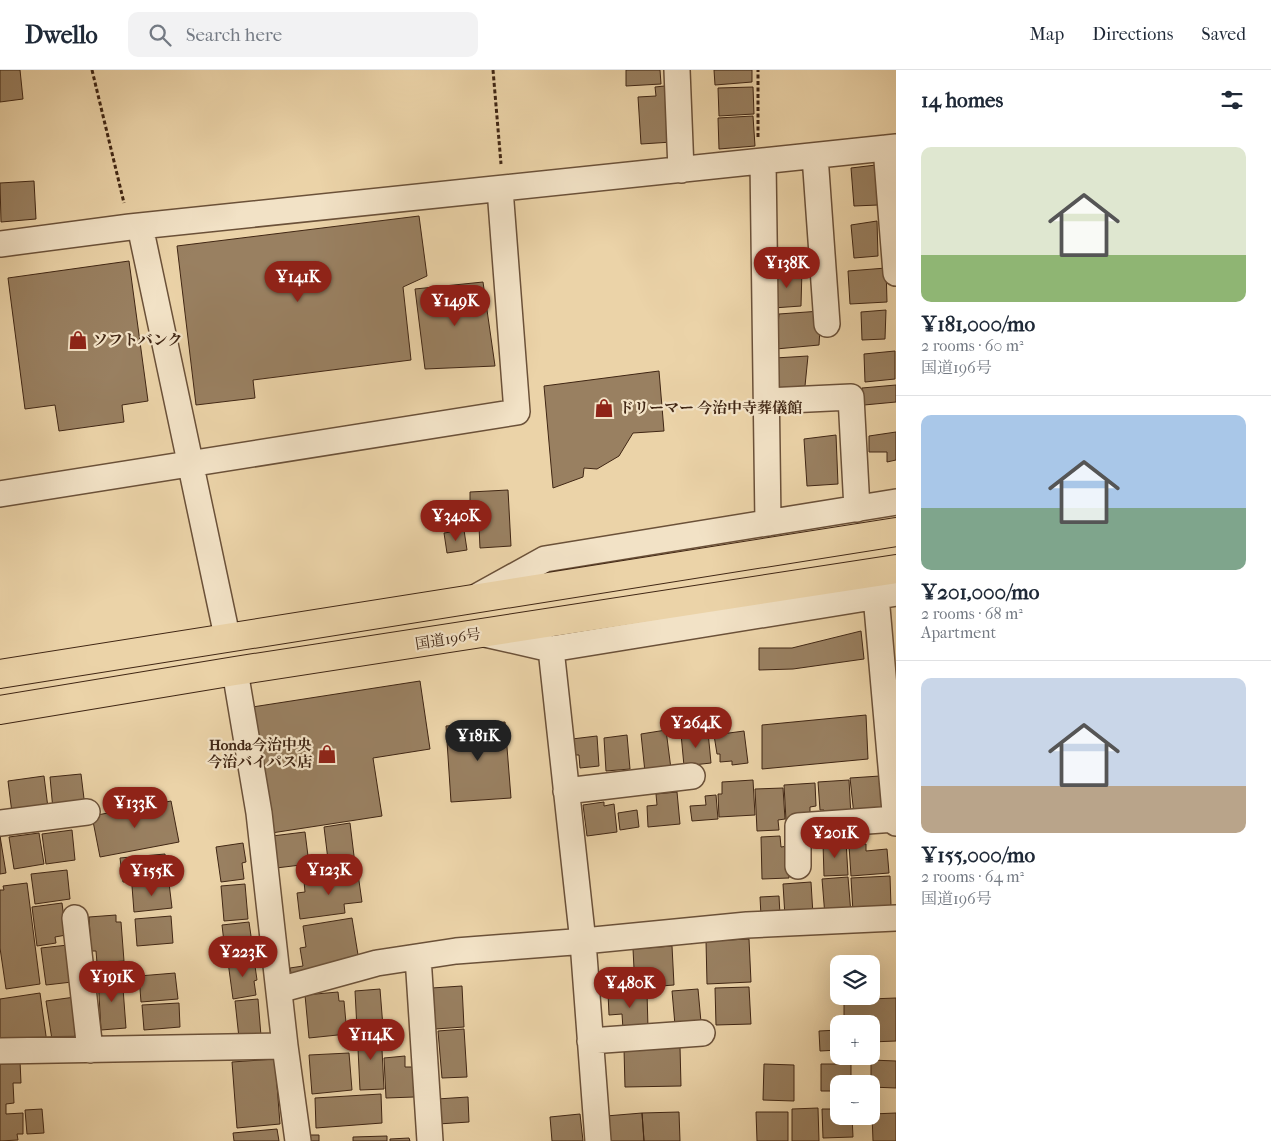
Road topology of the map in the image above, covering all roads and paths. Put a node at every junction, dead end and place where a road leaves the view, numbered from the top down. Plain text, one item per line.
1 (92, 70) edge
2 (493, 70) edge
3 (677, 70) edge
4 (758, 70) edge
5 (891, 148) edge
6 (815, 156) junction
7 (760, 161) junction
8 (681, 170) junction
9 (502, 188) junction
10 (135, 227) junction
11 (0, 244) edge
12 (896, 273) edge
13 (827, 324) dead end
14 (767, 401) junction
15 (190, 464) junction
16 (0, 494) edge
17 (896, 502) edge
18 (857, 509) junction
19 (768, 523) junction
20 (896, 532) edge
21 (896, 569) edge
22 (886, 594) edge
23 (473, 598) junction
24 (483, 634) junction
25 (227, 636) junction
26 (551, 649) junction
27 (235, 671) junction
28 (0, 674) edge
29 (0, 710) edge
30 (893, 766) edge
31 (692, 776) dead end
32 (566, 792) junction
33 (87, 812) dead end
34 (896, 819) edge
35 (0, 823) edge
36 (896, 823) edge
37 (798, 866) dead end
38 (75, 918) dead end
39 (896, 918) edge
40 (583, 942) junction
41 (418, 957) junction
42 (279, 990) junction
43 (702, 1033) dead end
44 (590, 1041) junction
45 (285, 1046) junction
46 (90, 1050) junction
47 (0, 1052) edge
48 (298, 1141) edge
49 (430, 1141) edge
50 (598, 1141) edge

1 - 10 path
2 - 9 path
3 - 8 street
4 - 7 path
5 - 6 street
5 - 12 street
6 - 7 street
6 - 13 street
7 - 8 street
7 - 14 street
8 - 9 street
9 - 10 street
9 - 15 street
10 - 11 street
10 - 15 street
14 - 18 street
14 - 19 street
15 - 16 street
15 - 25 street
17 - 18 street
18 - 19 street
19 - 23 street
20 - 23 highway
21 - 24 highway, 国道196号
22 - 26 street
22 - 30 street
23 - 25 highway
24 - 26 street
24 - 27 highway, 国道196号
25 - 28 highway
26 - 32 street
27 - 29 highway, 国道196号
27 - 42 street
30 - 34 street
31 - 32 street
32 - 40 street
33 - 35 street
34 - 36 street
34 - 37 street
38 - 46 street
39 - 40 street
40 - 41 street
40 - 44 street
41 - 42 street
41 - 49 street
42 - 45 street
43 - 44 street
44 - 50 street
45 - 46 street
45 - 48 street
46 - 47 street

